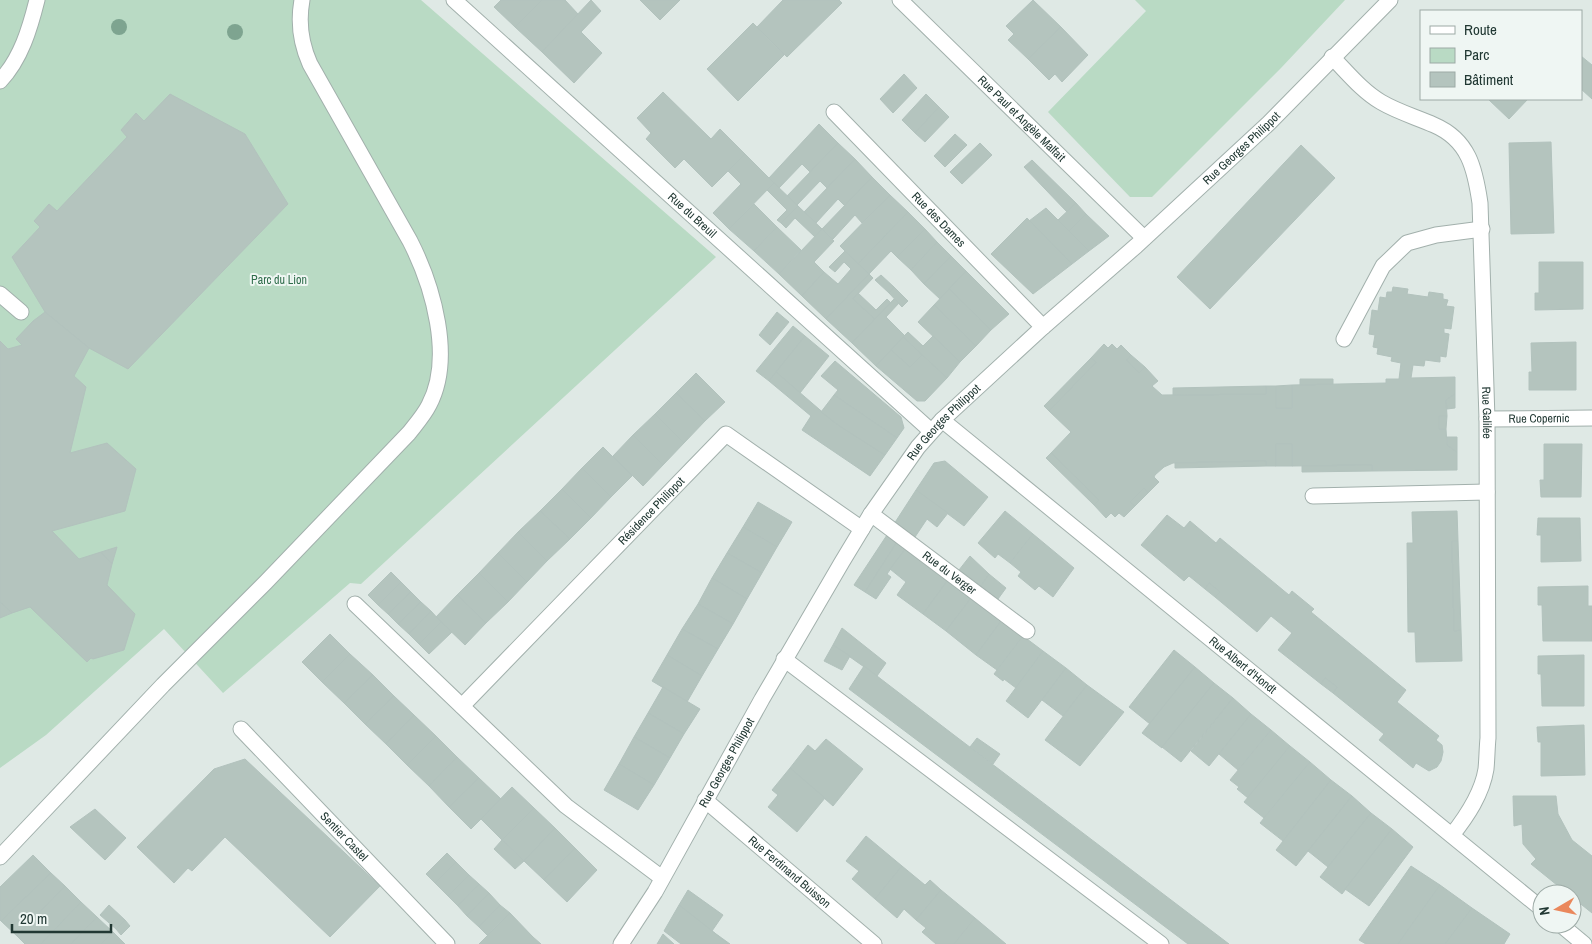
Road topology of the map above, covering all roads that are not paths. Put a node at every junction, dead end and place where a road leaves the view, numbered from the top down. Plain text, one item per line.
1 (38, 0) edge
2 (302, 0) edge
3 (454, 0) edge
4 (900, 0) edge
5 (1390, 0) edge
6 (1332, 57) junction
7 (0, 81) edge
8 (834, 112) dead end
9 (1482, 229) junction
10 (1144, 238) junction
11 (0, 294) edge
12 (21, 312) dead end
13 (1043, 327) junction
14 (1344, 340) dead end
15 (1592, 418) edge
16 (942, 420) junction
17 (1487, 420) junction
18 (930, 432) junction
19 (1487, 492) junction
20 (1313, 496) dead end
21 (871, 514) junction
22 (862, 529) junction
23 (355, 604) dead end
24 (1027, 631) dead end
25 (784, 659) junction
26 (462, 706) junction
27 (241, 729) dead end
28 (705, 800) junction
29 (1452, 835) junction
30 (0, 857) edge
31 (662, 878) junction
32 (1532, 901) edge
33 (1572, 934) edge
34 (446, 944) edge
35 (621, 944) edge
36 (874, 944) edge
37 (1161, 944) edge
38 (1584, 944) edge

1 - 7 street
2 - 30 street
3 - 18 street, Rue du Breuil
4 - 10 street, Rue Paul et Angèle Malfait
5 - 6 street, Rue Georges Philippot
6 - 9 street, Rue Galilée
6 - 10 street, Rue Georges Philippot
8 - 13 street, Rue des Dames
9 - 14 street
9 - 17 street, Rue Galilée
10 - 13 street, Rue Georges Philippot
11 - 12 street
13 - 16 street, Rue Georges Philippot
15 - 17 street, Rue Copernic
16 - 18 street, Rue Georges Philippot
16 - 29 street, Rue Albert d'Hondt
17 - 19 street, Rue Galilée
18 - 21 street, Rue Georges Philippot
19 - 20 street
19 - 29 street, Rue Galilée
21 - 22 street, Rue Georges Philippot
21 - 24 street, Rue du Verger
22 - 25 street, Rue Georges Philippot
22 - 26 street, Résidence Philippot
23 - 26 street
25 - 28 street, Rue Georges Philippot
25 - 37 street
26 - 31 street
27 - 34 street, Sentier Castel
28 - 31 street, Rue Georges Philippot
28 - 36 street, Rue Ferdinand Buisson
29 - 32 street, Rue Albert d'Hondt
31 - 35 street, Rue Georges Philippot
33 - 38 street

